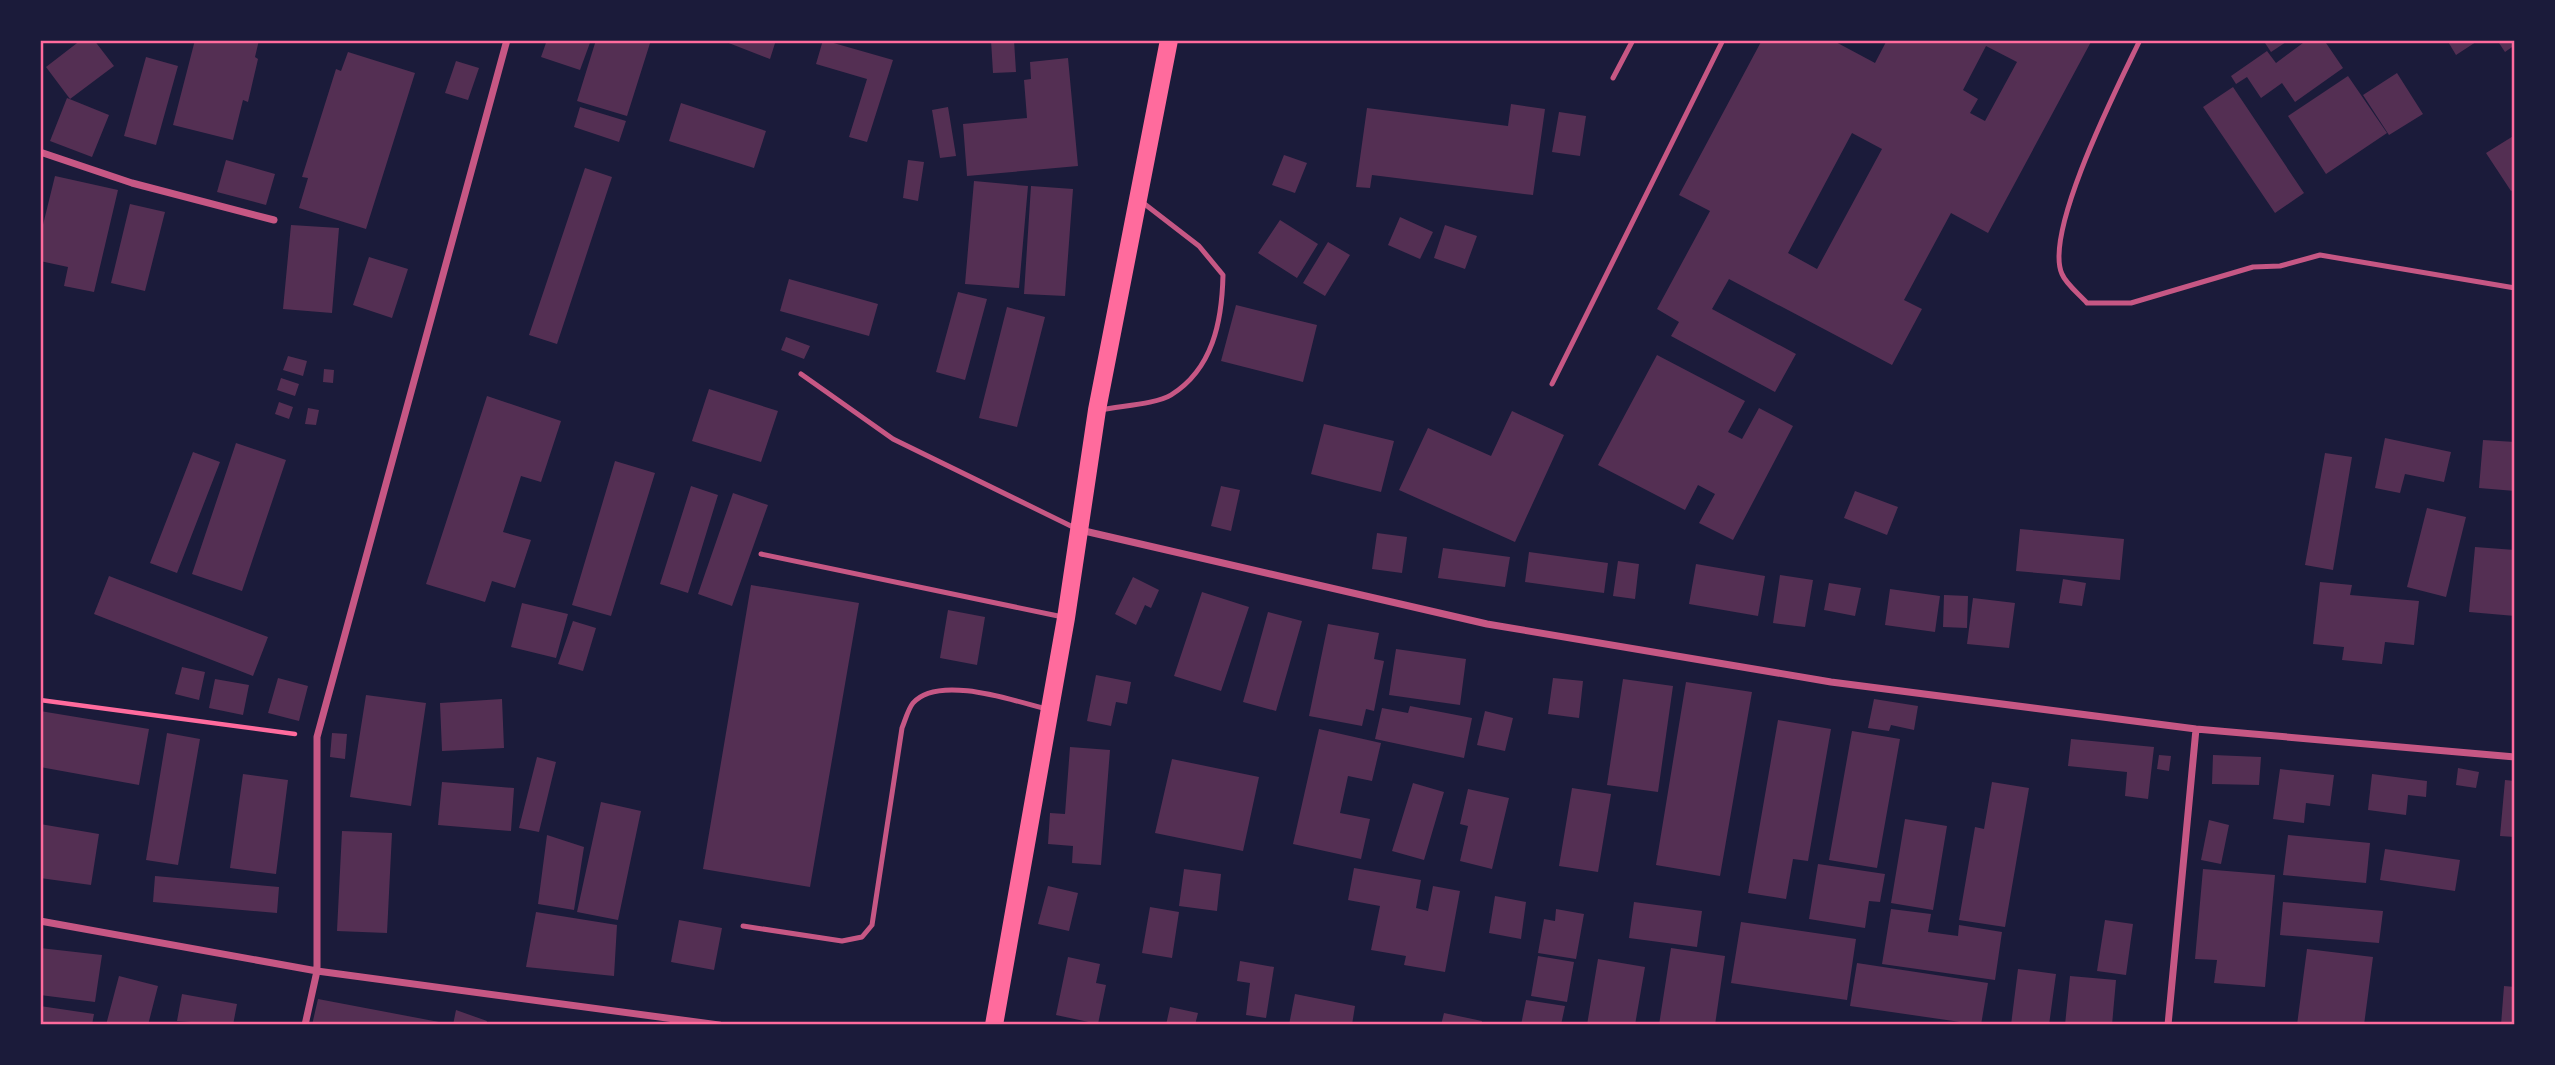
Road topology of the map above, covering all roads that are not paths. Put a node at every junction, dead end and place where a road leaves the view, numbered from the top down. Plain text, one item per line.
1 (507, 40) edge
2 (1169, 40) edge
3 (1633, 40) edge
4 (1723, 40) edge
5 (2140, 40) edge
6 (1613, 78) dead end
7 (40, 152) edge
8 (1136, 198) junction
9 (274, 220) dead end
10 (2515, 288) edge
11 (801, 374) dead end
12 (1552, 384) dead end
13 (1097, 410) junction
14 (1079, 529) junction
15 (761, 554) dead end
16 (1066, 618) junction
17 (1050, 710) junction
18 (2196, 729) junction
19 (2515, 758) edge
20 (40, 921) edge
21 (743, 926) dead end
22 (317, 971) junction
23 (305, 1025) edge
24 (719, 1025) edge
25 (994, 1025) edge
26 (2168, 1025) edge

1 - 22 street
2 - 8 main road
3 - 6 lane
4 - 12 lane
5 - 10 lane
7 - 9 street
8 - 13 main road
8 - 13 lane
11 - 14 lane
13 - 14 main road
14 - 16 main road
14 - 18 street
15 - 16 lane
16 - 17 main road
17 - 21 lane
17 - 25 main road
18 - 19 street
18 - 26 street
20 - 22 street
22 - 23 street
22 - 24 street

